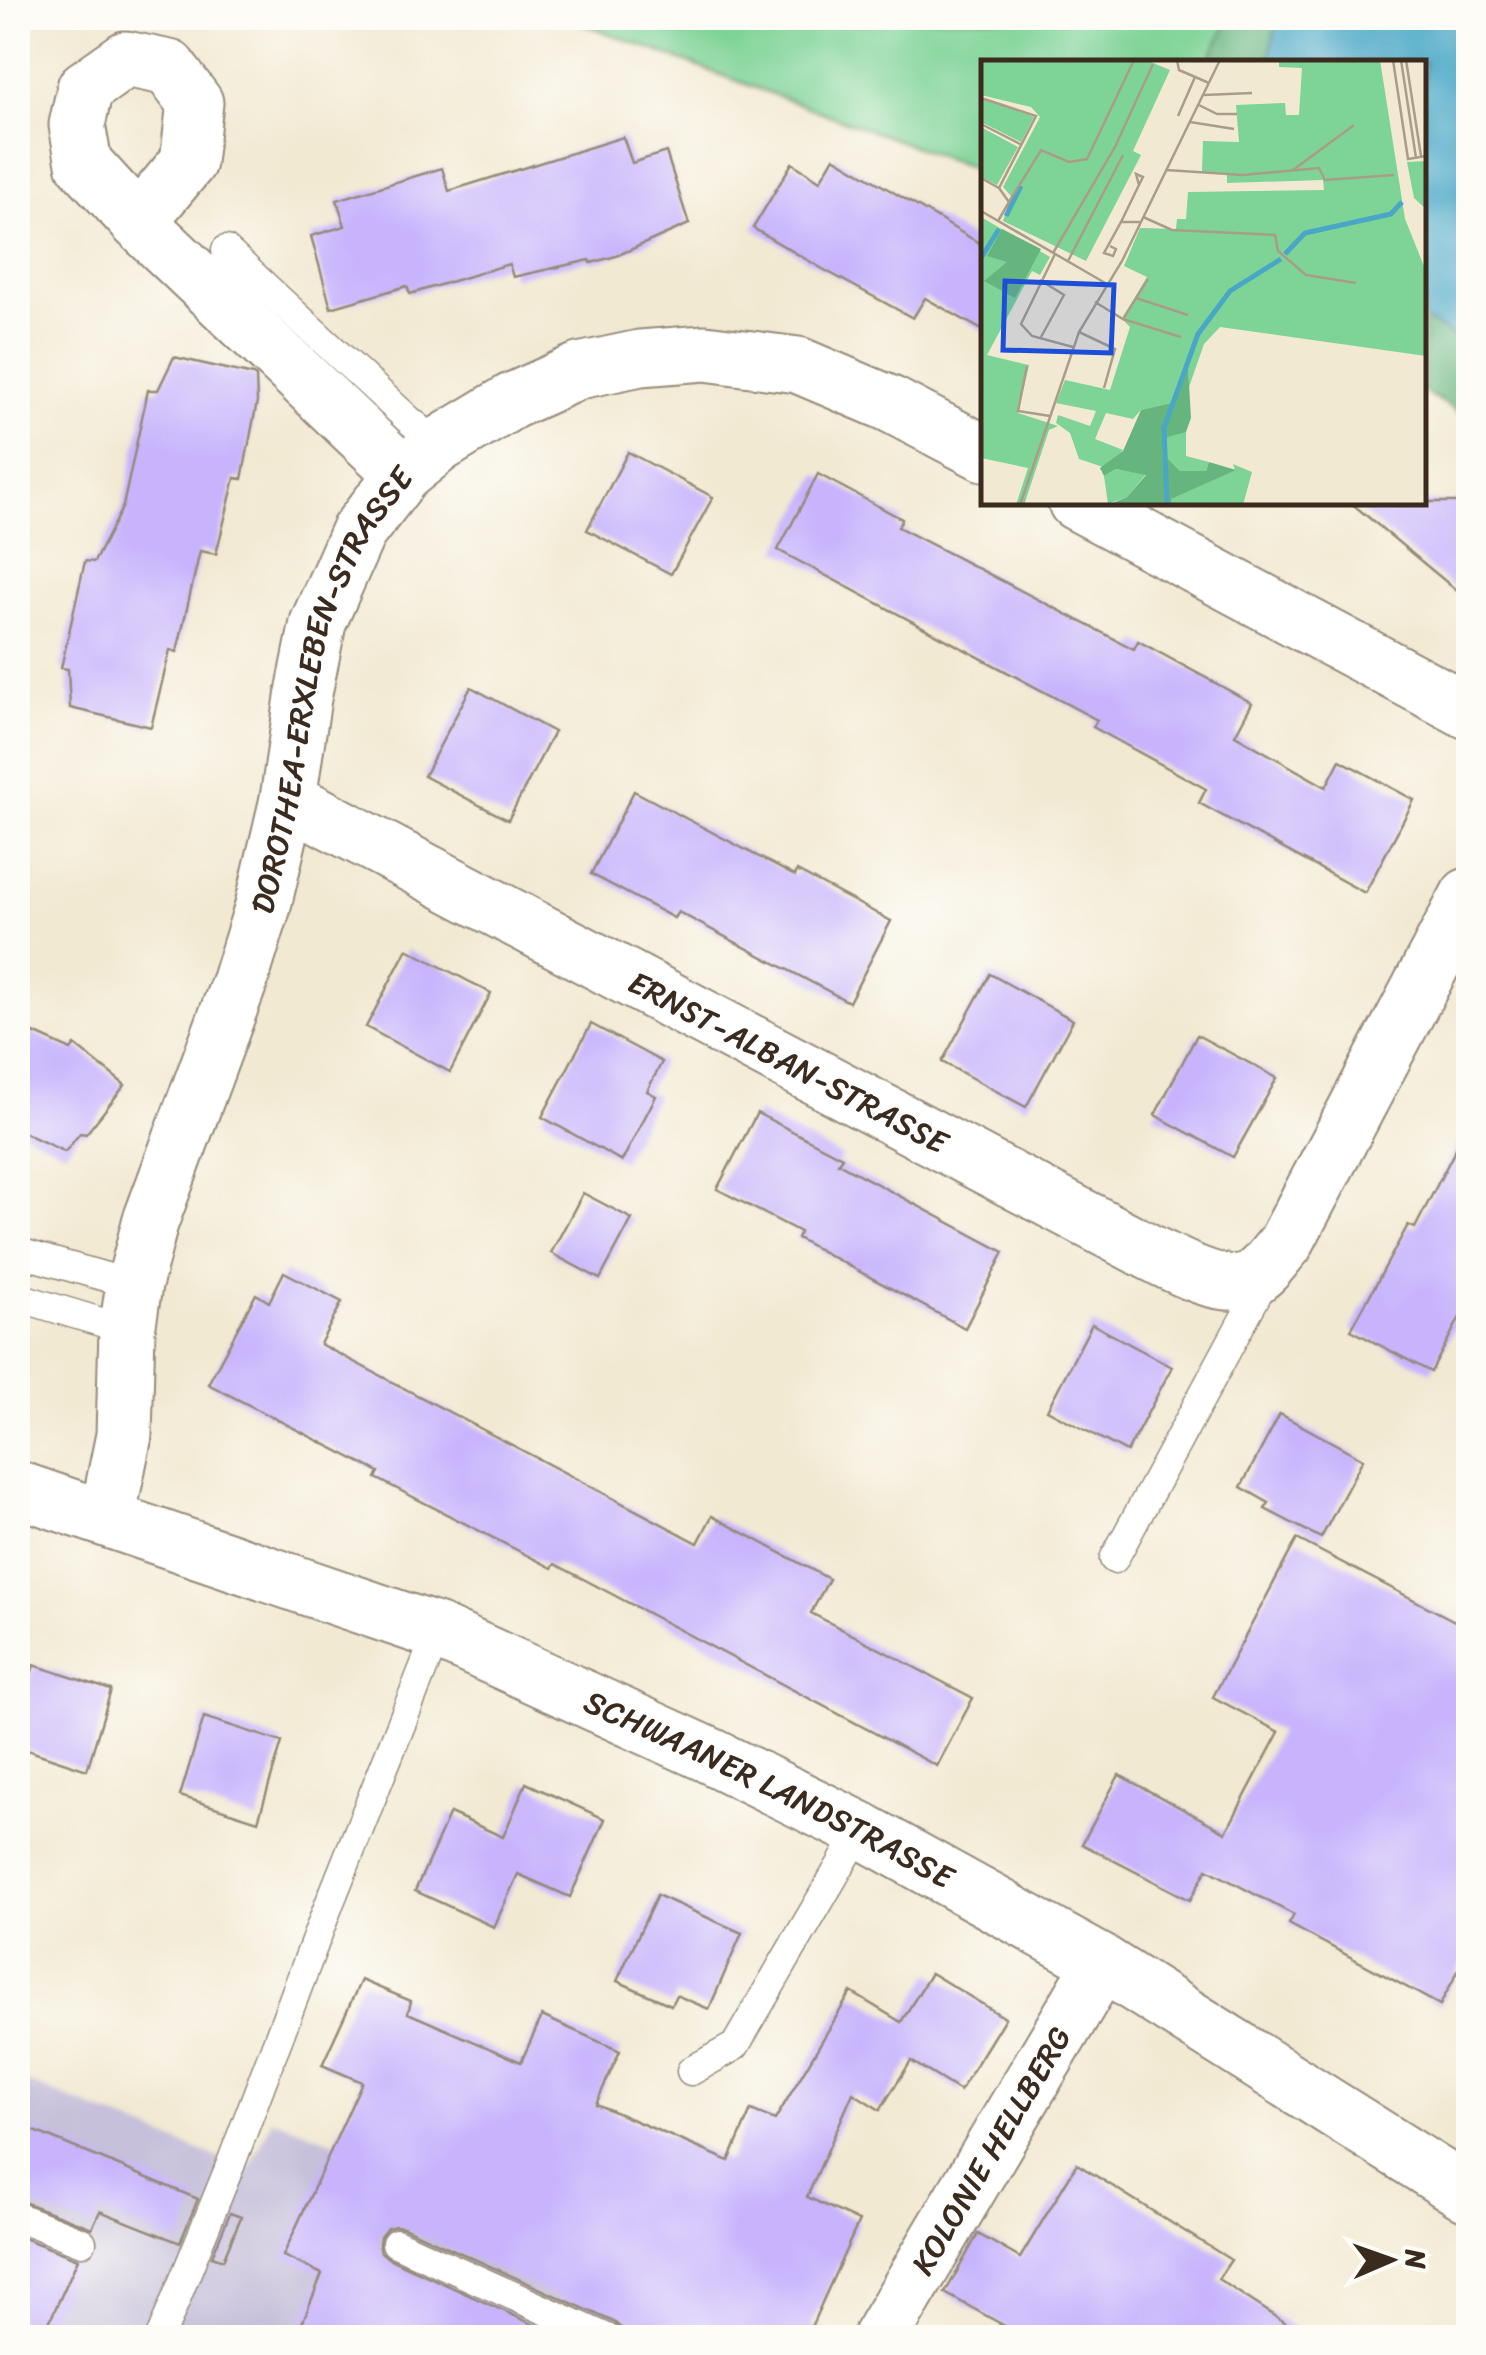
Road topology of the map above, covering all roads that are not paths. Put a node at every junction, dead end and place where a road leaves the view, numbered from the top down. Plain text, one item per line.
1 (138, 222) dead end
2 (226, 250) dead end
3 (981, 451) edge
4 (421, 459) junction
5 (1082, 505) edge
6 (1468, 711) edge
7 (288, 799) junction
8 (1468, 896) edge
9 (1285, 1244) junction
10 (18, 1252) edge
11 (18, 1297) edge
12 (130, 1308) junction
13 (18, 1489) edge
14 (107, 1518) junction
15 (1114, 1559) dead end
16 (438, 1632) junction
17 (861, 1830) junction
18 (1102, 1964) junction
19 (691, 2071) dead end
20 (1468, 2194) edge
21 (18, 2216) edge
22 (82, 2242) dead end
23 (396, 2243) dead end
24 (160, 2338) edge
25 (607, 2338) edge
26 (880, 2338) edge

1 - 4 street
2 - 4 lane
3 - 4 street, DOROTHEA-ERXLEBEN-STRASSE
4 - 7 street, DOROTHEA-ERXLEBEN-STRASSE
5 - 6 street
7 - 9 street, ERNST-ALBAN-STRASSE
7 - 12 street, DOROTHEA-ERXLEBEN-STRASSE
8 - 9 street, ERNST-ALBAN-STRASSE
9 - 15 lane, ERNST-ALBAN-STRASSE
10 - 12 lane
11 - 12 lane
12 - 14 street, DOROTHEA-ERXLEBEN-STRASSE
13 - 14 street, SCHWAANER LANDSTRASSE
14 - 16 street, SCHWAANER LANDSTRASSE
16 - 17 street, SCHWAANER LANDSTRASSE
16 - 24 lane
17 - 18 street, SCHWAANER LANDSTRASSE
17 - 19 lane
18 - 20 street, SCHWAANER LANDSTRASSE
18 - 26 street, KOLONIE HELLBERG
21 - 22 lane
23 - 25 lane

